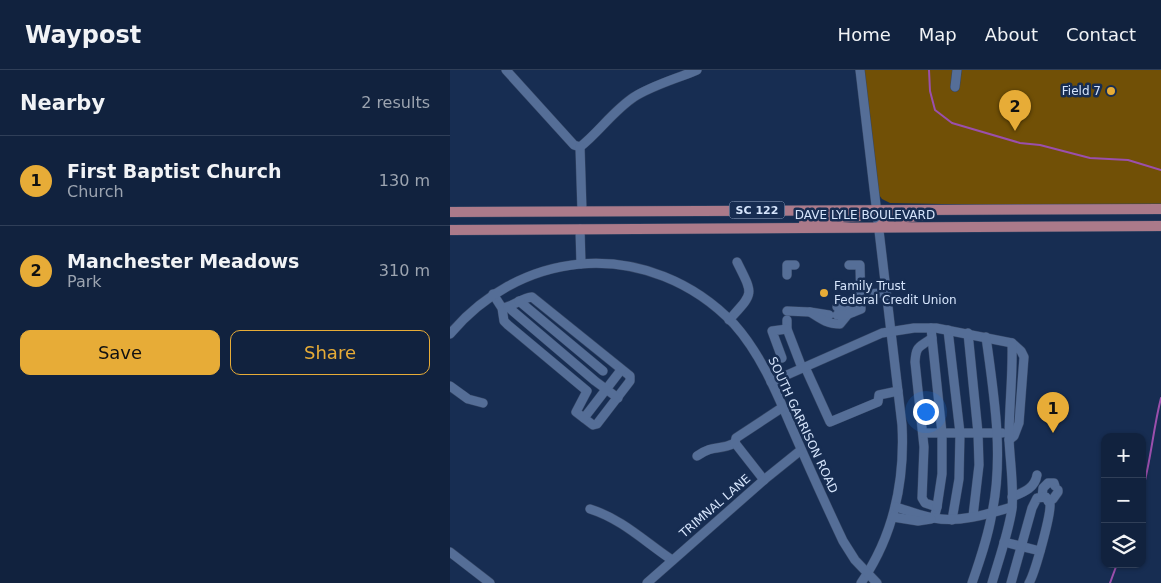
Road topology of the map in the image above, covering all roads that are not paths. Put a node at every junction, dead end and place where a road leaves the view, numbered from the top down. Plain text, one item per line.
1 (506, 70) edge
2 (697, 70) edge
3 (860, 70) edge
4 (956, 70) edge
5 (955, 87) dead end
6 (580, 147) junction
7 (962, 209) junction
8 (1161, 209) edge
9 (582, 211) junction
10 (450, 212) edge
11 (877, 218) junction
12 (1161, 226) edge
13 (580, 228) junction
14 (748, 228) junction
15 (450, 230) edge
16 (737, 262) dead end
17 (581, 264) junction
18 (795, 265) dead end
19 (850, 265) dead end
20 (787, 275) dead end
21 (886, 292) junction
22 (493, 294) junction
23 (861, 294) junction
24 (519, 301) junction
25 (505, 307) junction
26 (810, 312) junction
27 (851, 313) junction
28 (728, 320) junction
29 (787, 320) junction
30 (931, 328) junction
31 (948, 330) junction
32 (891, 332) junction
33 (968, 333) junction
34 (450, 334) edge
35 (986, 337) junction
36 (932, 338) junction
37 (782, 358) dead end
38 (611, 361) junction
39 (804, 368) junction
40 (622, 370) junction
41 (603, 371) junction
42 (595, 381) junction
43 (771, 382) junction
44 (450, 386) edge
45 (608, 389) junction
46 (588, 391) junction
47 (898, 391) junction
48 (618, 398) junction
49 (483, 403) dead end
50 (783, 407) junction
51 (584, 418) junction
52 (922, 433) junction
53 (942, 433) junction
54 (960, 433) junction
55 (978, 433) junction
56 (997, 433) junction
57 (1009, 436) junction
58 (735, 443) junction
59 (801, 450) junction
60 (698, 456) dead end
61 (1037, 475) dead end
62 (764, 480) junction
63 (1012, 497) junction
64 (1045, 499) junction
65 (896, 507) junction
66 (937, 507) junction
67 (1012, 507) junction
68 (590, 509) dead end
69 (993, 512) junction
70 (973, 516) junction
71 (893, 517) junction
72 (934, 518) junction
73 (952, 520) junction
74 (1004, 542) junction
75 (1022, 546) junction
76 (1040, 549) junction
77 (450, 552) edge
78 (672, 560) junction
79 (868, 573) junction
80 (490, 583) edge
81 (647, 583) edge
82 (861, 583) edge
83 (877, 583) edge
84 (972, 583) edge
85 (992, 583) edge
86 (1011, 583) edge
87 (1029, 583) edge

1 - 6 street
2 - 6 street
3 - 11 street
4 - 5 street
6 - 9 street
7 - 8 main road, DAVE LYLE BOULEVARD / SC 122
7 - 11 main road, DAVE LYLE BOULEVARD / SC 122
7 - 11 main road
9 - 10 main road, DAVE LYLE BOULEVARD / SC 122
9 - 11 main road, DAVE LYLE BOULEVARD / SC 122
11 - 12 main road, DAVE LYLE BOULEVARD / SC 122
11 - 14 main road, DAVE LYLE BOULEVARD / SC 122
11 - 14 main road
11 - 21 street
13 - 14 main road, DAVE LYLE BOULEVARD / SC 122
13 - 15 main road, DAVE LYLE BOULEVARD / SC 122
13 - 17 street
16 - 28 street
17 - 22 street, SOUTH GARRISON ROAD
17 - 28 street, SOUTH GARRISON ROAD
18 - 20 street
19 - 23 street
21 - 23 street
21 - 32 street
22 - 25 street
22 - 34 street, SOUTH GARRISON ROAD
23 - 27 street
24 - 25 street
24 - 38 street
24 - 41 street
25 - 42 street
25 - 46 street
26 - 27 street
26 - 27 street
26 - 29 street
28 - 43 street, SOUTH GARRISON ROAD
29 - 37 street
29 - 39 street
30 - 31 street
30 - 32 street
30 - 36 street
31 - 33 street
31 - 54 street
32 - 39 street
32 - 47 street
33 - 35 street
33 - 55 street
35 - 56 street
35 - 57 street
36 - 52 street
36 - 53 street
38 - 40 street
38 - 41 street
39 - 43 street
39 - 47 street
40 - 45 street
40 - 48 street
41 - 42 street
42 - 45 street
42 - 46 street
43 - 50 street, SOUTH GARRISON ROAD
44 - 49 street
45 - 48 street
45 - 51 street
46 - 51 street
47 - 65 street
48 - 51 street
50 - 58 street
50 - 59 street, SOUTH GARRISON ROAD
52 - 53 street
52 - 66 street
53 - 54 street
53 - 66 street
54 - 55 street
54 - 73 street
55 - 56 street
55 - 70 street
56 - 57 street
56 - 69 street
57 - 63 street
58 - 60 street
58 - 62 street
59 - 62 street, TRIMNAL LANE
59 - 79 street, SOUTH GARRISON ROAD
61 - 63 street
62 - 78 street, TRIMNAL LANE
63 - 67 street
64 - 64 street
64 - 75 street
64 - 76 street
65 - 71 street
65 - 72 street
66 - 72 street
67 - 69 street
67 - 74 street
68 - 78 street
69 - 70 street
69 - 84 street
70 - 73 street
71 - 72 street
71 - 79 street
72 - 73 street
74 - 75 street
74 - 85 street
75 - 76 street
75 - 86 street
76 - 87 street
77 - 80 street
78 - 81 street, TRIMNAL LANE
79 - 82 street
79 - 83 street, SOUTH GARRISON ROAD

